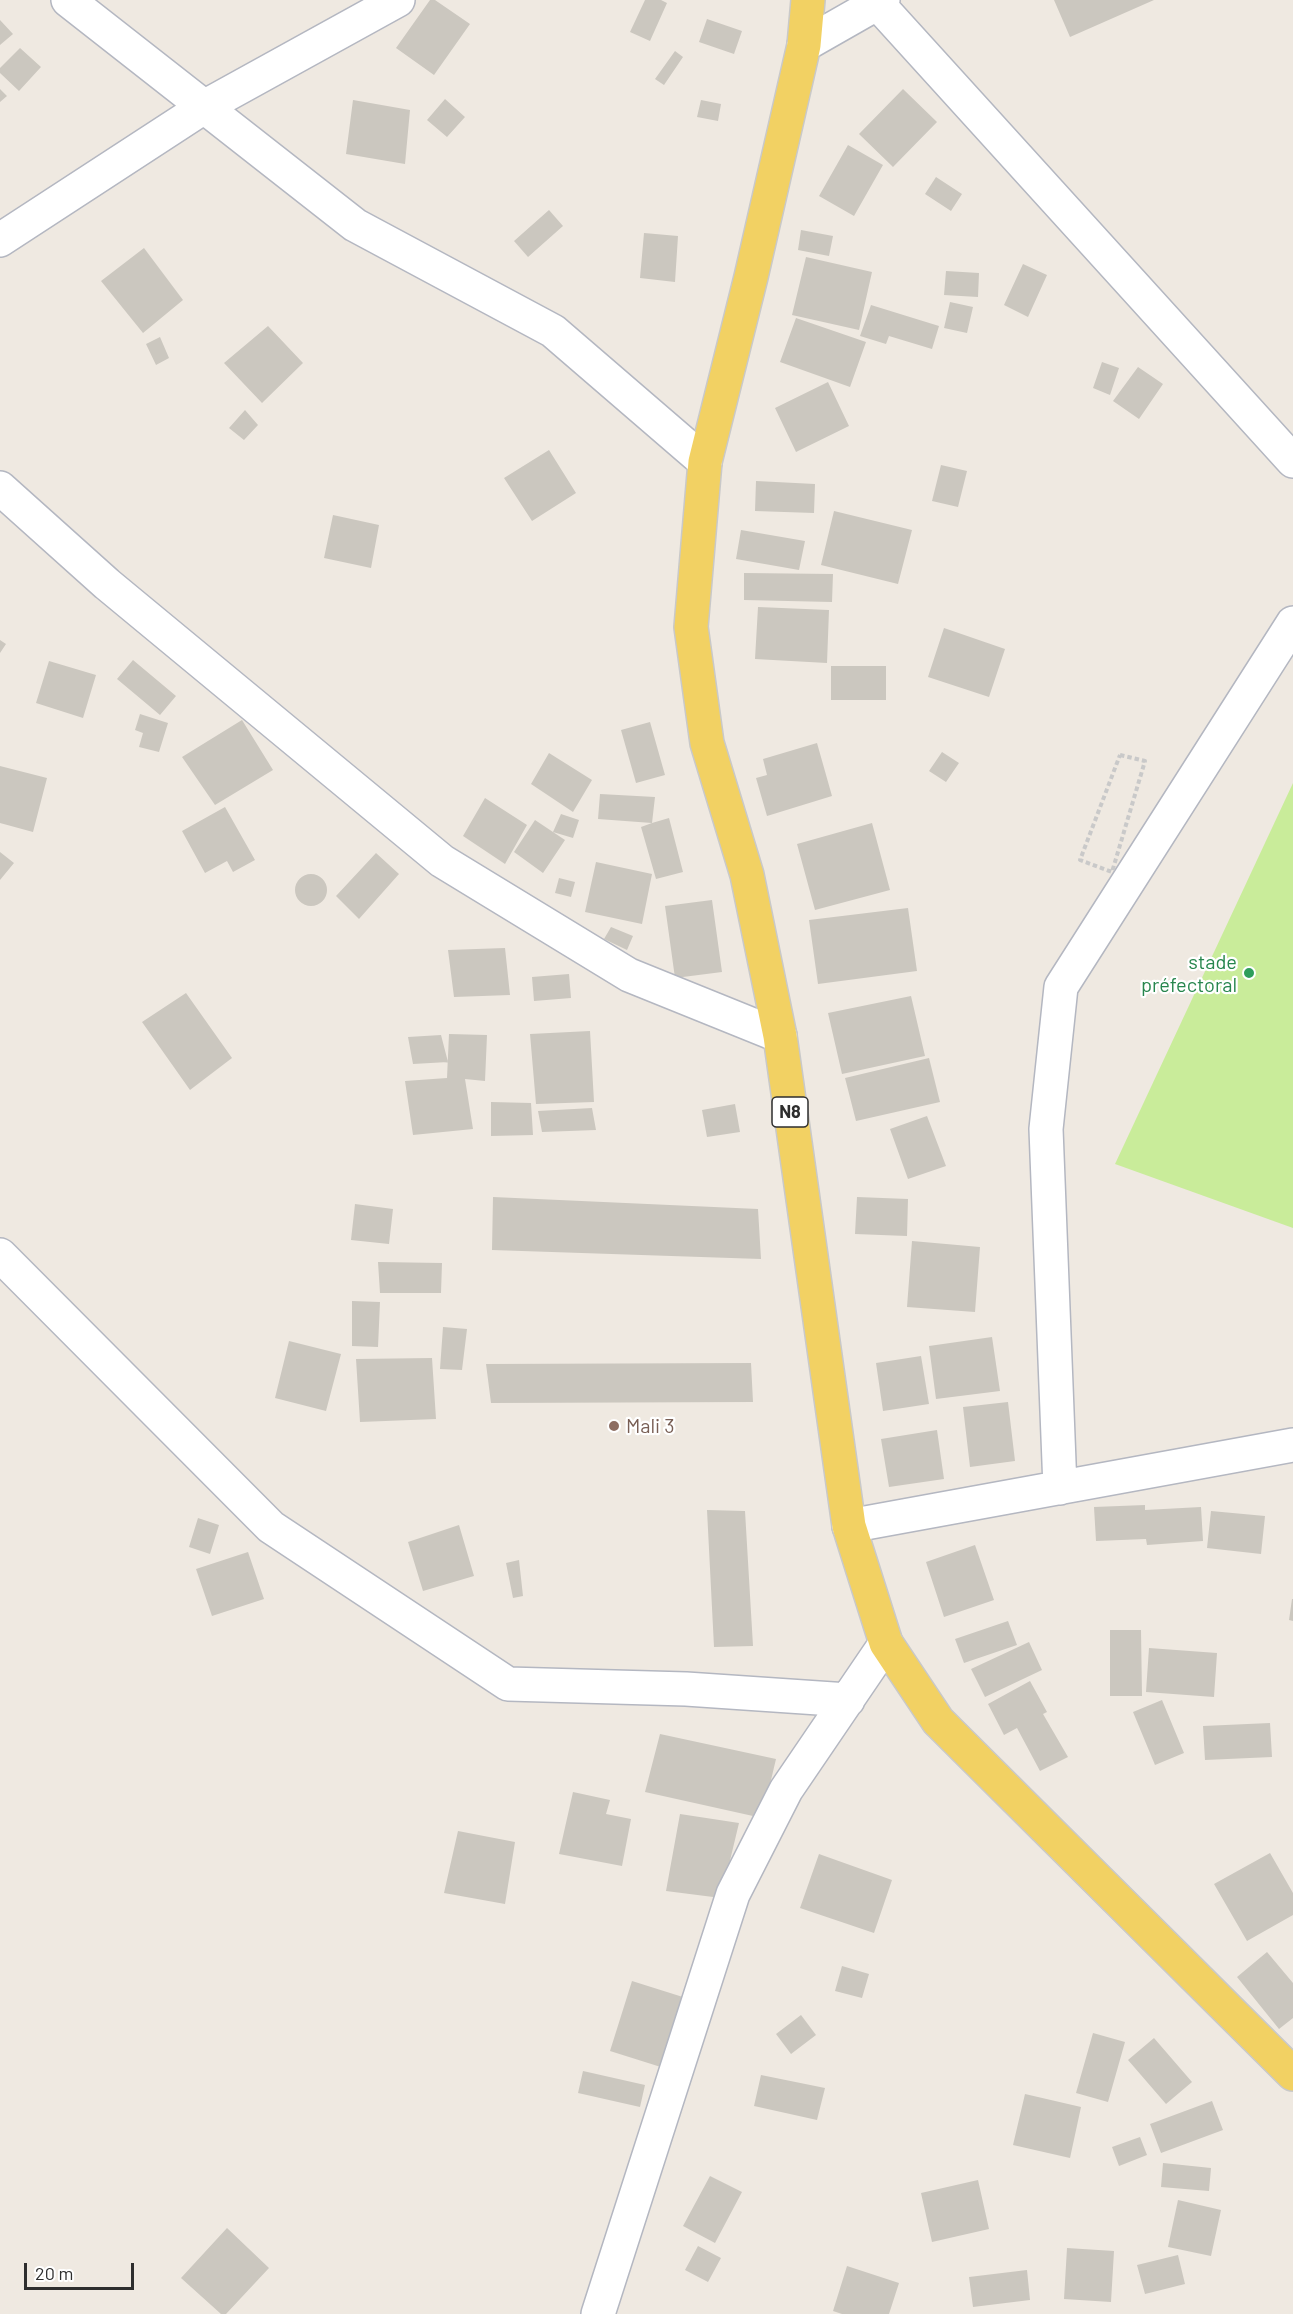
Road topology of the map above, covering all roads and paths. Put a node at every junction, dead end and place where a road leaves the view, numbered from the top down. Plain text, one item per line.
1 (68, 0) edge
2 (398, 0) edge
3 (808, 0) edge
4 (880, 2) edge
5 (804, 45) junction
6 (204, 107) junction
7 (0, 240) edge
8 (1293, 461) edge
9 (705, 462) junction
10 (0, 488) edge
11 (1293, 623) edge
12 (1144, 761) dead end
13 (1080, 860) dead end
14 (780, 1036) junction
15 (0, 1255) edge
16 (1293, 1445) edge
17 (1060, 1488) junction
18 (849, 1526) junction
19 (886, 1643) junction
20 (848, 1700) junction
21 (1293, 2074) edge
22 (598, 2314) edge

1 - 6 street
2 - 6 street
3 - 5 main road, N8
4 - 5 street
4 - 8 street
5 - 9 main road, N8
6 - 7 street
6 - 9 street
9 - 14 main road, N8
10 - 14 street
11 - 17 street
12 - 13 path
14 - 18 main road, N8
15 - 20 street
16 - 17 street
17 - 18 street
18 - 19 main road, N8
19 - 20 street
19 - 21 main road, N8
20 - 22 street

